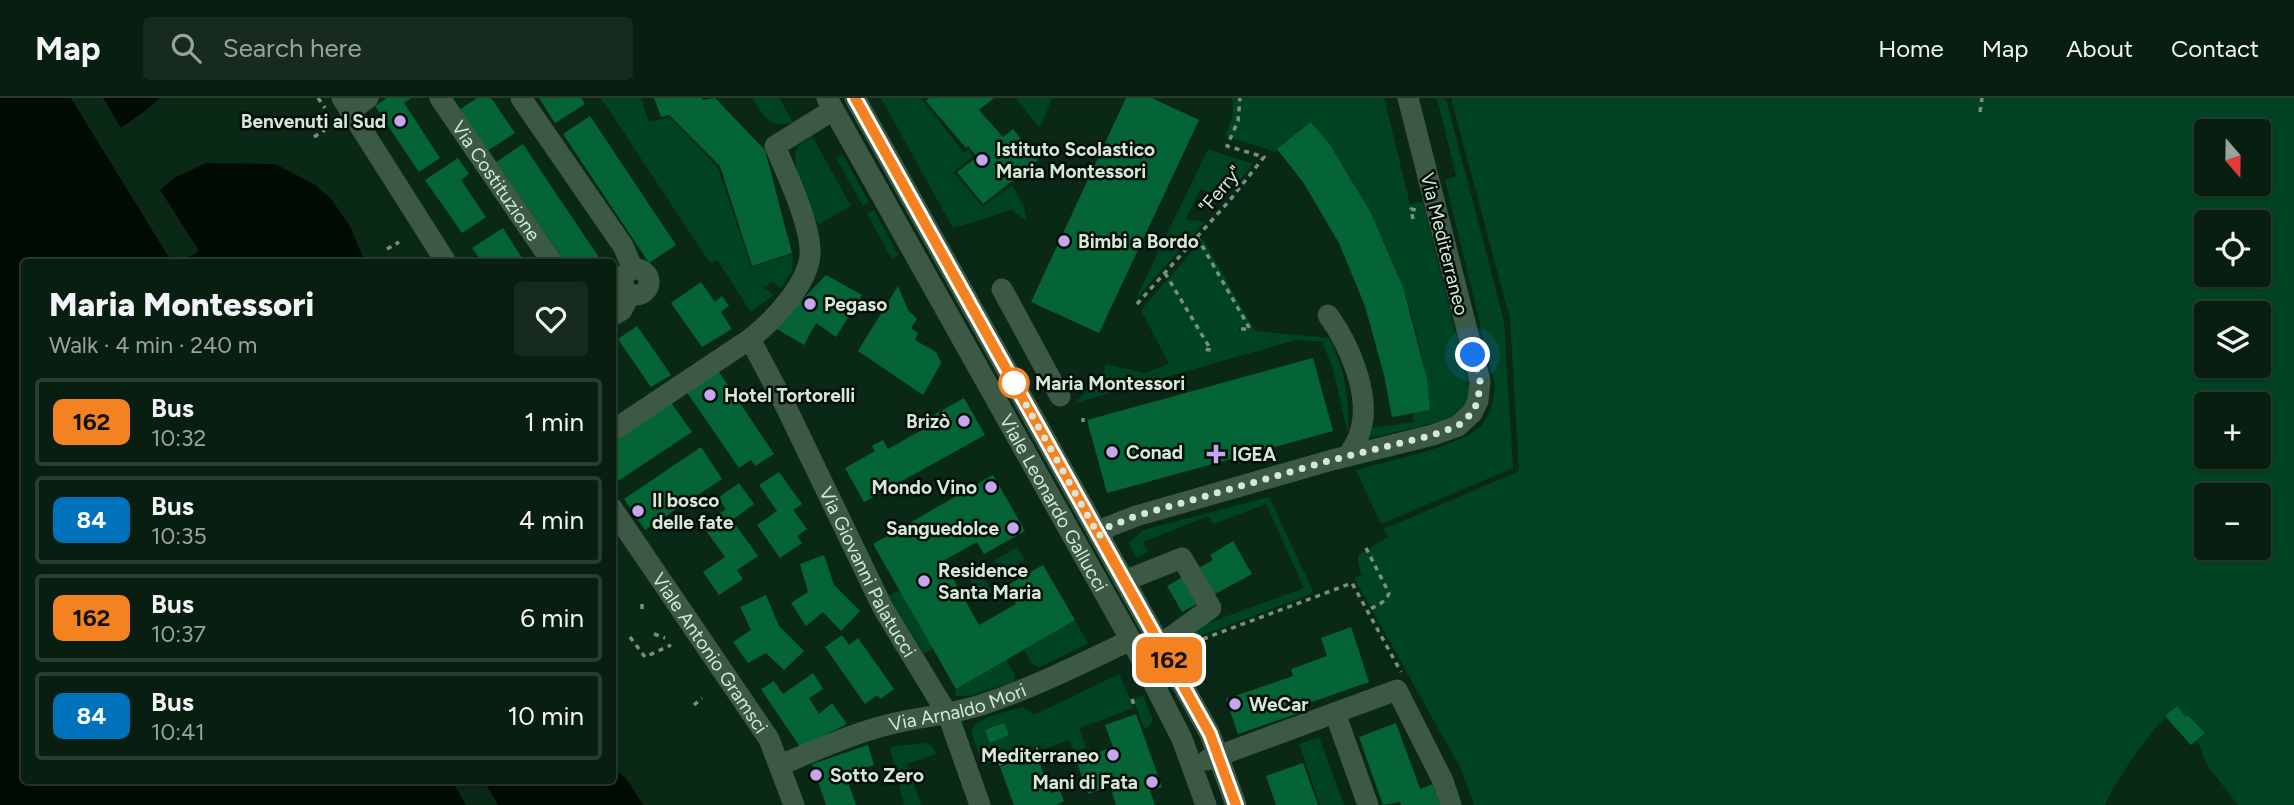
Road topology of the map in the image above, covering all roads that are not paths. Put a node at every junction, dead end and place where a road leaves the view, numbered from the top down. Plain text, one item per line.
1 (368, 98) edge
2 (440, 98) edge
3 (521, 98) edge
4 (855, 98) edge
5 (1408, 98) edge
6 (346, 104) edge
7 (830, 104) edge
8 (444, 259) edge
9 (550, 259) edge
10 (1002, 289) dead end
11 (616, 314) edge
12 (1328, 316) dead end
13 (750, 339) junction
14 (1060, 396) dead end
15 (616, 428) edge
16 (1348, 457) junction
17 (616, 514) edge
18 (1099, 536) junction
19 (1125, 581) junction
20 (1131, 640) junction
21 (1161, 647) junction
22 (1335, 713) junction
23 (948, 715) junction
24 (1218, 755) junction
25 (780, 765) junction
26 (1191, 765) junction
27 (794, 805) edge
28 (980, 805) edge
29 (1206, 805) edge
30 (1236, 805) edge
31 (1367, 805) edge
32 (1451, 805) edge

1 - 6 street
2 - 9 street, Via Costituzione
3 - 11 street
4 - 18 street, Viale Leonardo Gallucci
5 - 16 street, Via Mediterraneo
6 - 8 street
7 - 13 street
7 - 20 street, Viale Leonardo Gallucci
10 - 14 street
12 - 16 street
13 - 15 street
13 - 23 street, Via Giovanni Palatucci
16 - 18 street, Via Mediterraneo
17 - 25 street, Viale Antonio Gramsci
18 - 19 street, Viale Leonardo Gallucci
19 - 21 street, Viale Leonardo Gallucci
19 - 21 street
20 - 23 street, Via Arnaldo Mori
20 - 26 street, Viale Leonardo Gallucci
21 - 24 street, Viale Leonardo Gallucci
22 - 24 street
22 - 31 street
22 - 32 street
23 - 25 street, Via Arnaldo Mori
23 - 28 street, Via Giovanni Palatucci
24 - 26 street
24 - 30 street, Viale Leonardo Gallucci
25 - 27 street, Viale Antonio Gramsci
26 - 29 street, Viale Leonardo Gallucci

